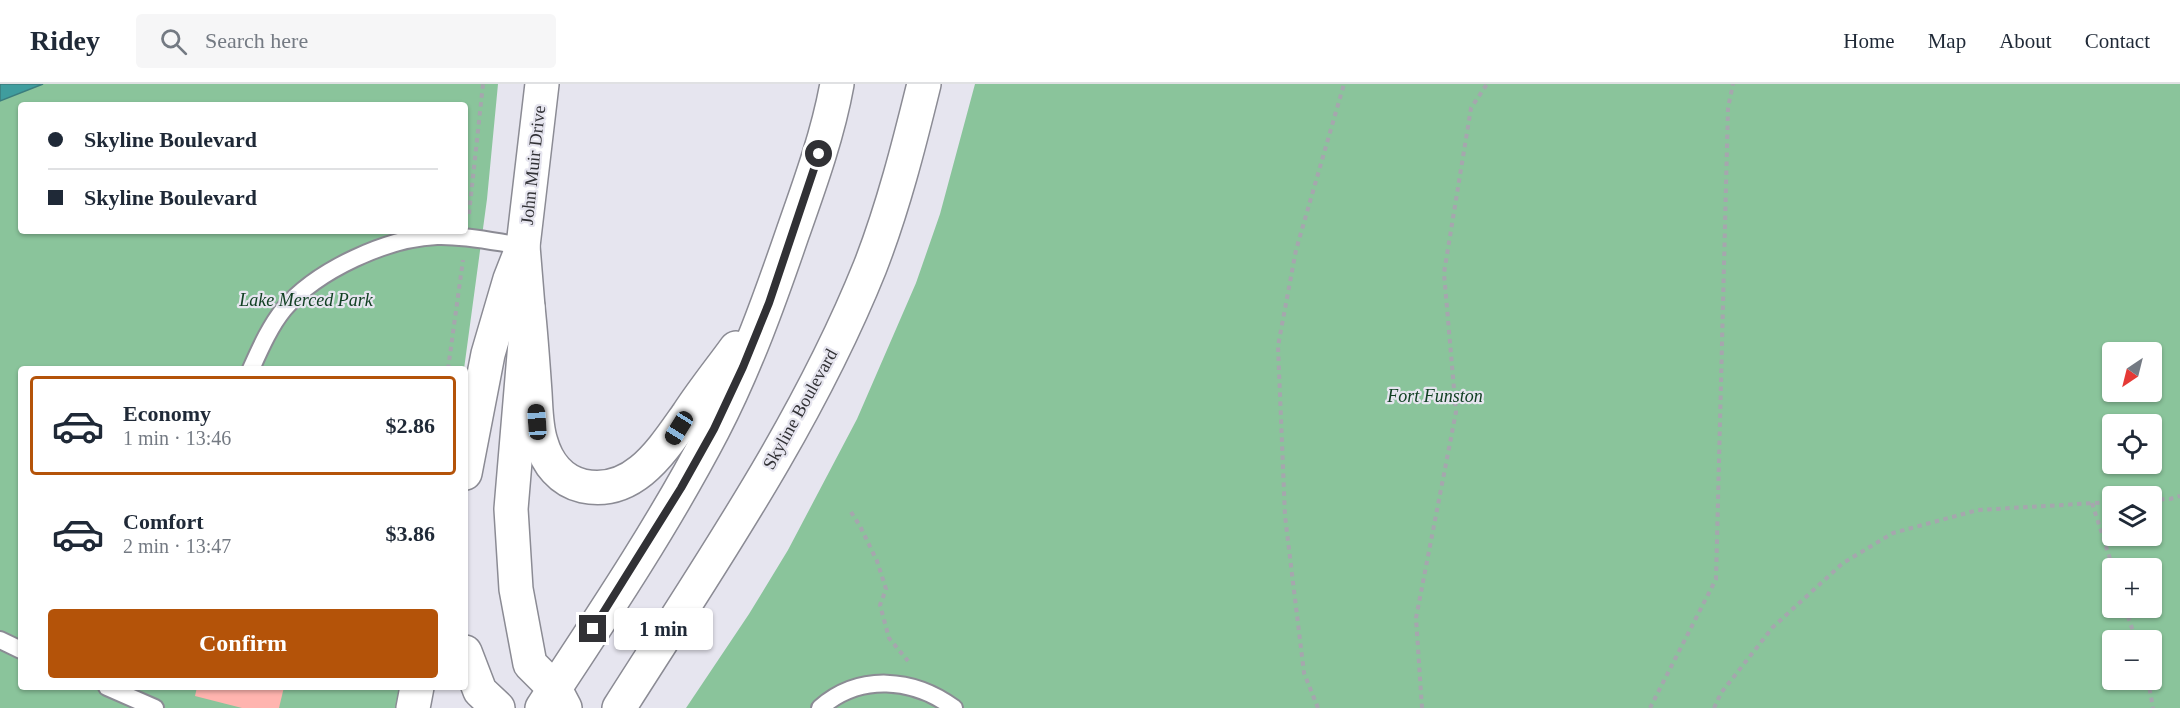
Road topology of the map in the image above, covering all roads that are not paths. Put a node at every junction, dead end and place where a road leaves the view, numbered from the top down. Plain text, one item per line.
1 (542, 84) edge
2 (837, 84) edge
3 (924, 84) edge
4 (524, 246) junction
5 (769, 303) junction
6 (528, 307) junction
7 (252, 366) edge
8 (468, 457) edge
9 (0, 640) edge
10 (18, 649) edge
11 (468, 660) edge
12 (115, 690) edge
13 (416, 690) edge
14 (137, 698) edge
15 (554, 702) edge
16 (155, 708) edge
17 (413, 708) edge
18 (498, 708) edge
19 (619, 708) edge
20 (820, 708) edge
21 (954, 708) edge

1 - 4 main road, John Muir Drive
2 - 5 main road
3 - 19 main road, Skyline Boulevard
4 - 6 main road, John Muir Drive
4 - 7 lane
4 - 8 main road, John Muir Drive
5 - 6 main road
5 - 15 main road
6 - 15 main road, John Muir Drive
9 - 10 lane
11 - 18 main road
12 - 14 lane
13 - 17 main road
14 - 16 lane
20 - 21 lane

